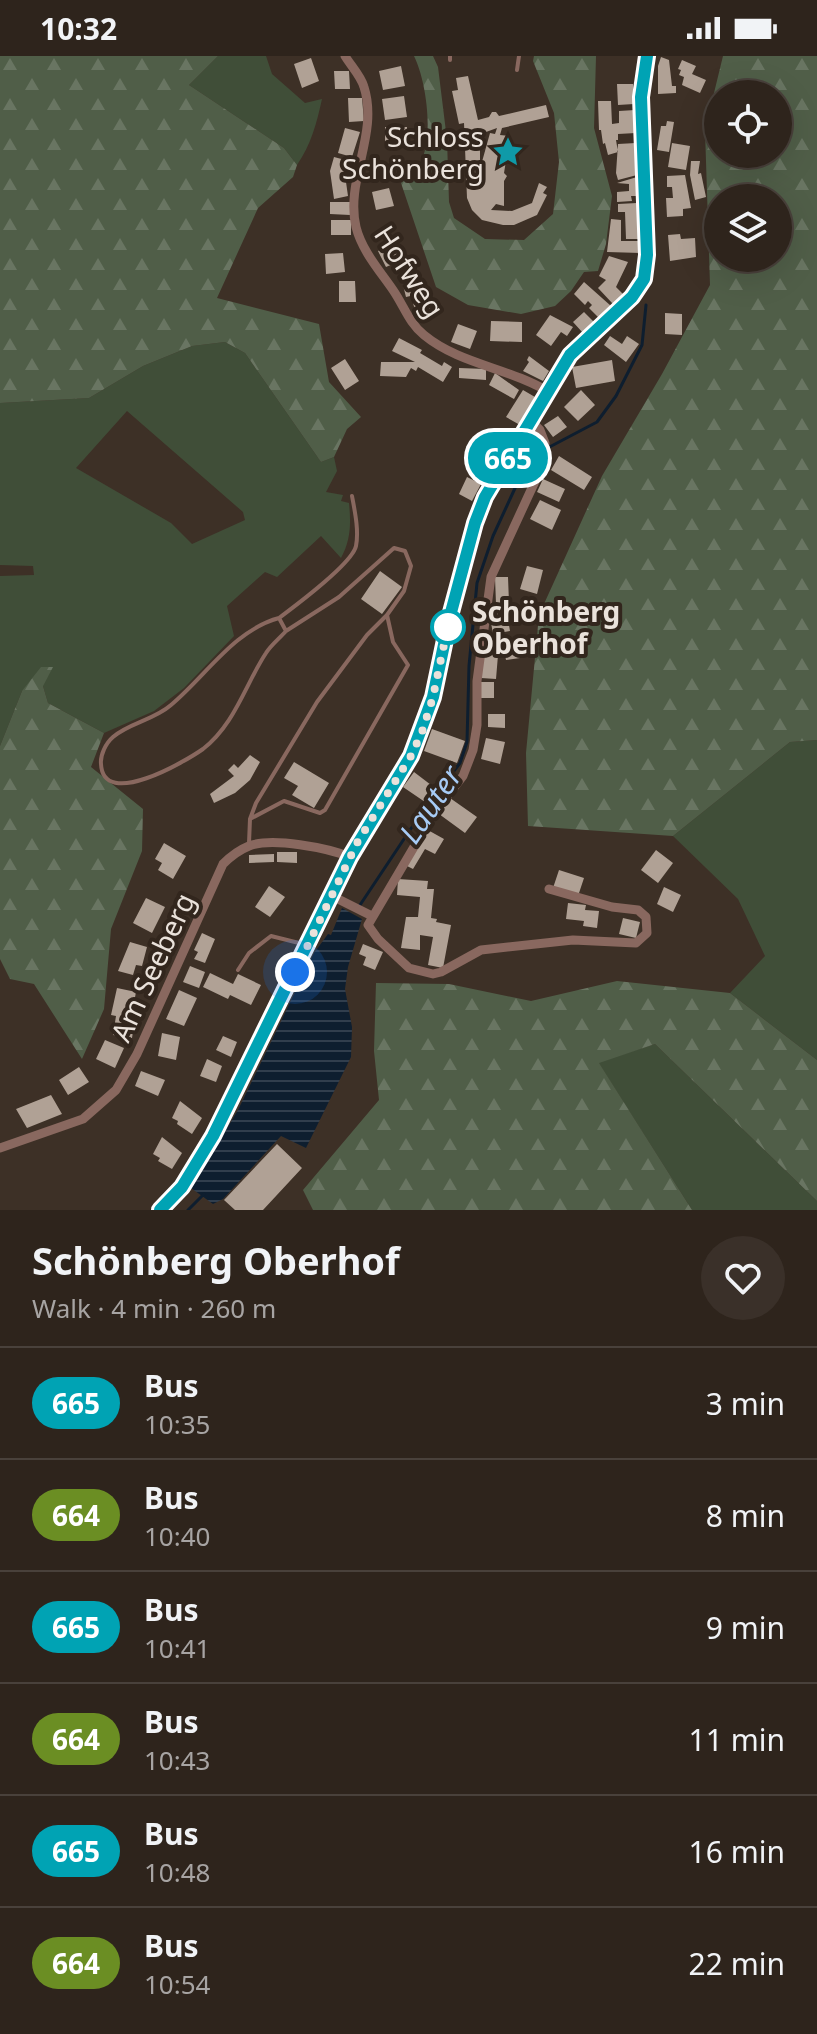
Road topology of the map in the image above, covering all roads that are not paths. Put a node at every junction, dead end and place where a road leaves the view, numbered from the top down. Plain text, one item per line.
1 (345, 56) edge
2 (519, 56) edge
3 (647, 56) edge
4 (517, 70) dead end
5 (547, 391) junction
6 (530, 420) junction
7 (352, 496) dead end
8 (387, 615) junction
9 (279, 618) junction
10 (286, 631) junction
11 (250, 819) junction
12 (249, 846) junction
13 (350, 857) junction
14 (549, 889) dead end
15 (338, 899) junction
16 (370, 915) junction
17 (307, 945) junction
18 (238, 970) dead end
19 (0, 1148) edge
20 (160, 1210) edge

1 - 5 street, Hofweg
2 - 4 lane
3 - 5 main road
5 - 6 main road
6 - 13 main road
6 - 16 street
7 - 9 lane
8 - 10 lane
8 - 11 lane
8 - 11 lane
9 - 10 lane
9 - 10 lane
11 - 12 lane
12 - 13 street
12 - 19 street, Am Seeberg
13 - 15 main road
14 - 16 street
15 - 16 street
15 - 17 main road
17 - 18 lane
17 - 20 main road

